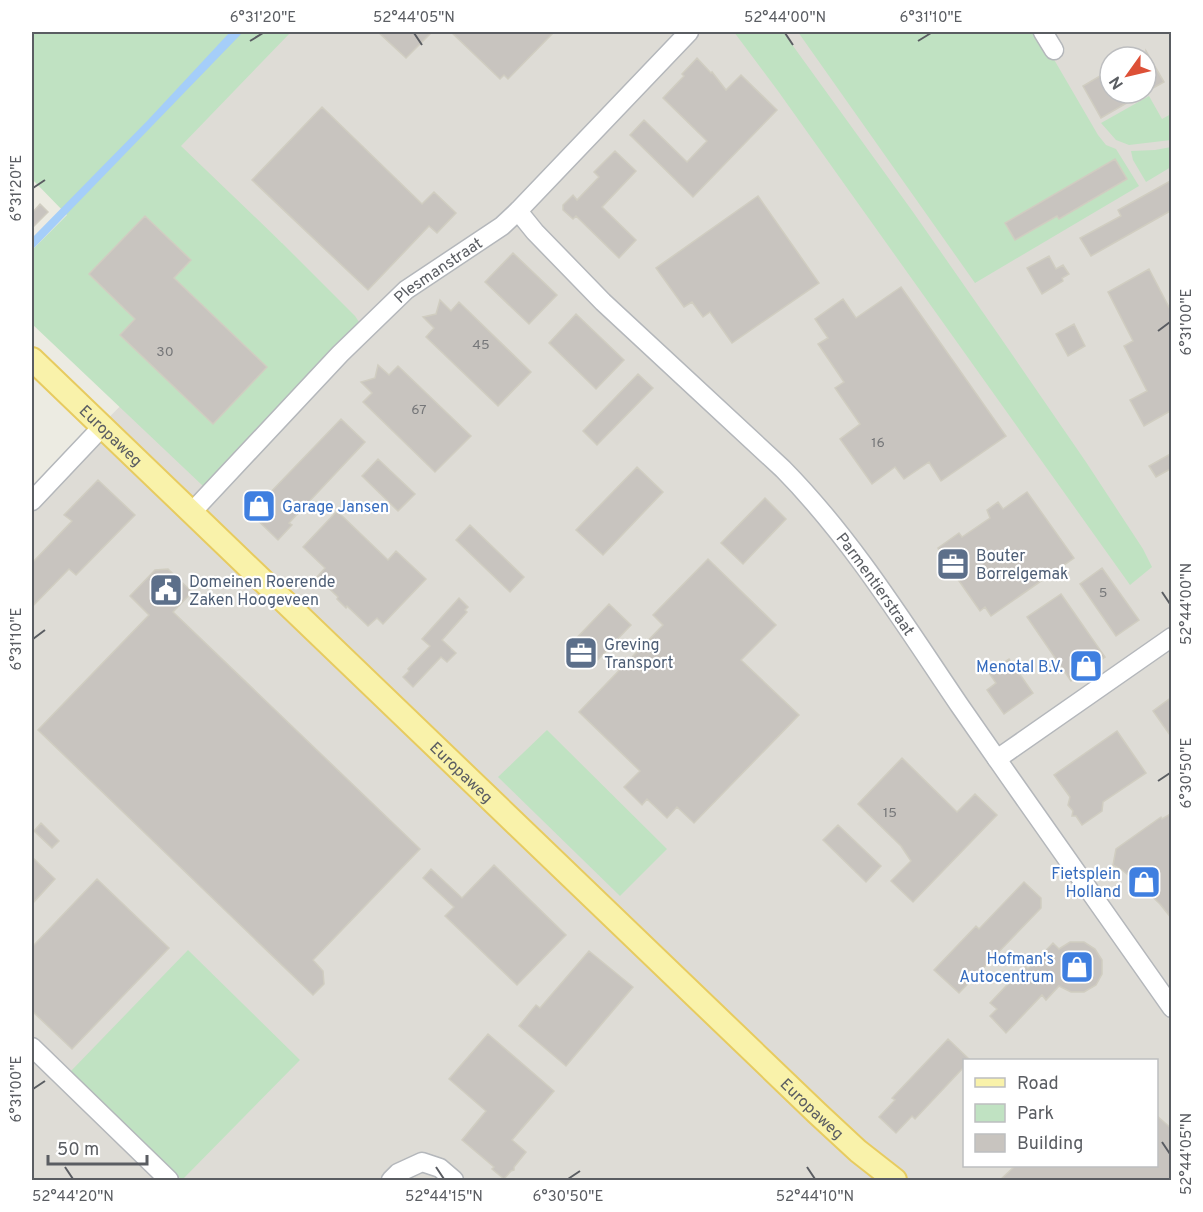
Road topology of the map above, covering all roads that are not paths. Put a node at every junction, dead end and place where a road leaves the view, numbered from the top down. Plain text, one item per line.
1 (689, 32) edge
2 (1043, 32) edge
3 (1054, 50) dead end
4 (518, 211) junction
5 (32, 359) edge
6 (102, 427) junction
7 (32, 501) edge
8 (192, 512) junction
9 (1172, 637) edge
10 (997, 759) junction
11 (1172, 1008) edge
12 (32, 1047) edge
13 (170, 1180) edge
14 (391, 1180) edge
15 (454, 1180) edge
16 (895, 1180) edge

1 - 4 street, Plesmanstraat
2 - 3 street
4 - 8 street, Plesmanstraat
4 - 10 street, Parmentierstraat
5 - 6 main road, Europaweg
6 - 7 street
6 - 8 main road, Europaweg
8 - 16 main road, Europaweg
9 - 10 street
10 - 11 street, Parmentierstraat
12 - 13 street
14 - 15 street

